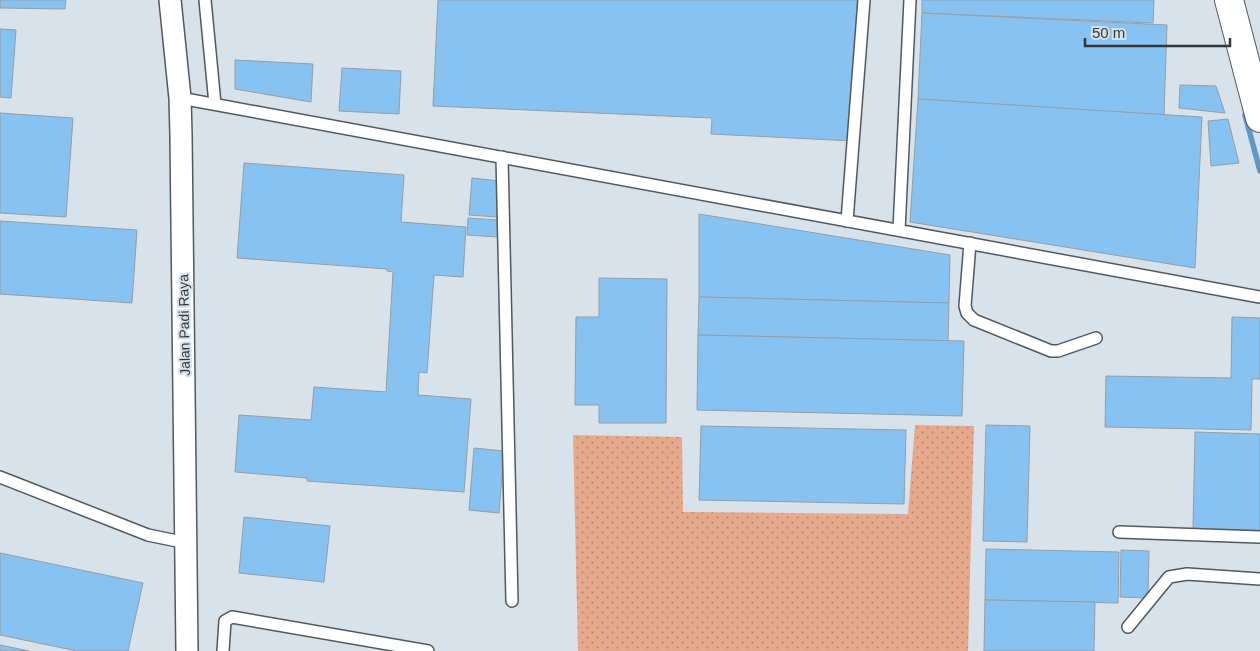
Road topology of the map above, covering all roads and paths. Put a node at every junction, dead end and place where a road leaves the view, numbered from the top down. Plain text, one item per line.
1 (170, 0) edge
2 (205, 0) edge
3 (864, 0) edge
4 (910, 0) edge
5 (1229, 0) edge
6 (180, 98) junction
7 (215, 104) junction
8 (1260, 118) edge
9 (502, 157) junction
10 (847, 221) junction
11 (899, 230) junction
12 (970, 243) junction
13 (1260, 297) edge
14 (1096, 338) dead end
15 (0, 477) edge
16 (1119, 532) dead end
17 (1260, 537) edge
18 (187, 543) junction
19 (1260, 578) edge
20 (512, 601) dead end
21 (1128, 627) dead end
22 (187, 651) edge
23 (223, 651) edge
24 (428, 651) edge

1 - 6 street, Jalan Padi Raya
2 - 7 lane
3 - 10 lane
4 - 11 lane
5 - 8 street
6 - 7 lane
6 - 18 street, Jalan Padi Raya
7 - 9 lane
9 - 10 lane
9 - 20 lane
10 - 11 lane
11 - 12 lane
12 - 13 lane
12 - 14 lane
15 - 18 lane
16 - 17 lane
18 - 22 street, Jalan Padi Raya
19 - 21 lane
23 - 24 lane

